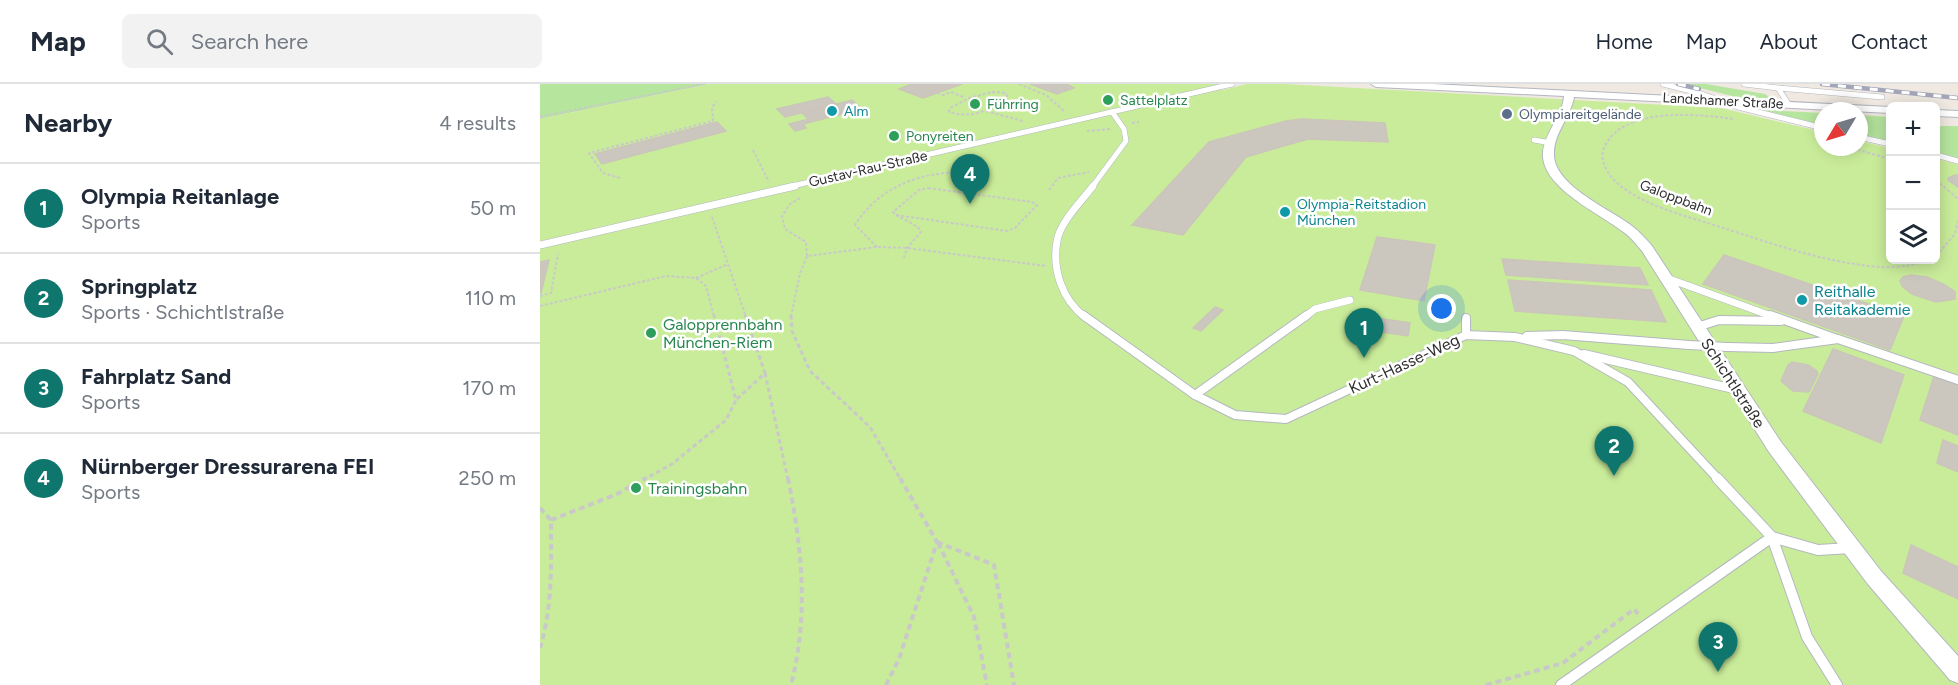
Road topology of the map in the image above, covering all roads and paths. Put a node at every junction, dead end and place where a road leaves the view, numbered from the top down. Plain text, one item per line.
1 (703, 84) edge
2 (1232, 84) edge
3 (1376, 84) edge
4 (1601, 84) edge
5 (1663, 84) edge
6 (1744, 84) edge
7 (1778, 88) junction
8 (937, 93) dead end
9 (1567, 93) junction
10 (1633, 96) junction
11 (963, 97) dead end
12 (1882, 97) dead end
13 (716, 101) dead end
14 (1715, 101) junction
15 (1789, 105) junction
16 (1886, 110) edge
17 (987, 111) junction
18 (1112, 112) junction
19 (1940, 112) edge
20 (1958, 114) edge
21 (540, 117) edge
22 (1741, 120) dead end
23 (1030, 125) dead end
24 (1814, 126) edge
25 (1124, 129) junction
26 (1080, 132) dead end
27 (1868, 138) edge
28 (1534, 140) dead end
29 (1551, 143) junction
30 (1886, 143) edge
31 (753, 150) dead end
32 (1868, 153) edge
33 (1939, 156) edge
34 (1886, 158) edge
35 (1958, 161) edge
36 (965, 172) dead end
37 (1103, 172) junction
38 (620, 178) dead end
39 (1940, 184) edge
40 (772, 186) dead end
41 (1049, 190) dead end
42 (808, 194) dead end
43 (1958, 199) edge
44 (708, 207) junction
45 (896, 215) junction
46 (1958, 221) edge
47 (1956, 234) edge
48 (560, 240) junction
49 (540, 245) edge
50 (877, 247) junction
51 (908, 248) junction
52 (1940, 251) edge
53 (807, 256) junction
54 (904, 258) dead end
55 (728, 264) junction
56 (1919, 264) edge
57 (1058, 267) junction
58 (1664, 277) junction
59 (696, 278) junction
60 (540, 296) edge
61 (1350, 300) dead end
62 (540, 306) edge
63 (1466, 318) dead end
64 (1788, 321) junction
65 (1696, 327) junction
66 (1466, 335) junction
67 (1515, 337) junction
68 (1838, 339) junction
69 (1574, 351) junction
70 (765, 373) junction
71 (1958, 380) edge
72 (1738, 390) junction
73 (1195, 395) junction
74 (736, 400) junction
75 (540, 508) edge
76 (551, 520) junction
77 (1772, 537) junction
78 (937, 542) junction
79 (1852, 548) junction
80 (1648, 624) junction
81 (540, 648) edge
82 (1958, 672) edge
83 (791, 685) edge
84 (886, 685) edge
85 (987, 685) edge
86 (1014, 685) edge
87 (1486, 685) edge
88 (1561, 685) edge
89 (1837, 685) edge

1 - 21 path
2 - 18 lane, Gustav-Rau-Straße
3 - 9 street, Landshamer Straße
4 - 10 street
5 - 14 lane
6 - 7 lane
7 - 12 lane
7 - 15 lane
8 - 11 path
9 - 10 street, Landshamer Straße
9 - 29 street, Schichtlstraße
10 - 14 street, Landshamer Straße
13 - 38 path
14 - 15 street, Landshamer Straße
14 - 24 lane
15 - 16 street, Landshamer Straße
17 - 17 path
17 - 23 path
18 - 25 lane
18 - 44 lane, Gustav-Rau-Straße
19 - 20 street
22 - 56 path, Galoppbahn
25 - 26 path
25 - 37 lane, Kurt-Hasse-Weg
27 - 30 lane
28 - 29 lane
29 - 58 street, Schichtlstraße
31 - 40 path
32 - 34 path
33 - 35 lane
36 - 50 path
37 - 41 path
37 - 57 lane, Kurt-Hasse-Weg
39 - 43 path
42 - 53 path
44 - 48 lane, Gustav-Rau-Straße
44 - 55 path
45 - 45 path
45 - 51 path
46 - 47 path
47 - 52 path
48 - 49 lane, Gustav-Rau-Straße
48 - 60 path
50 - 51 path
50 - 53 path
51 - 54 path
51 - 57 path
53 - 78 path
55 - 59 path
55 - 70 path
57 - 73 lane, Kurt-Hasse-Weg
58 - 64 lane
58 - 65 street, Schichtlstraße
59 - 62 path
59 - 74 path
61 - 73 lane
63 - 66 lane
64 - 65 lane
64 - 68 lane
65 - 72 street, Schichtlstraße
66 - 67 lane, Kurt-Hasse-Weg
66 - 73 lane, Kurt-Hasse-Weg
67 - 68 lane, bridge
67 - 69 lane, Kurt-Hasse-Weg
68 - 71 lane
69 - 72 lane
69 - 77 lane, Kurt-Hasse-Weg
70 - 74 path
70 - 83 path
72 - 79 street, Schichtlstraße
74 - 76 path
75 - 76 path
76 - 81 path
77 - 79 lane
77 - 80 lane
77 - 89 lane
78 - 84 path
78 - 85 path
78 - 86 path
79 - 82 street, Schichtlstraße
80 - 87 path
80 - 88 lane

